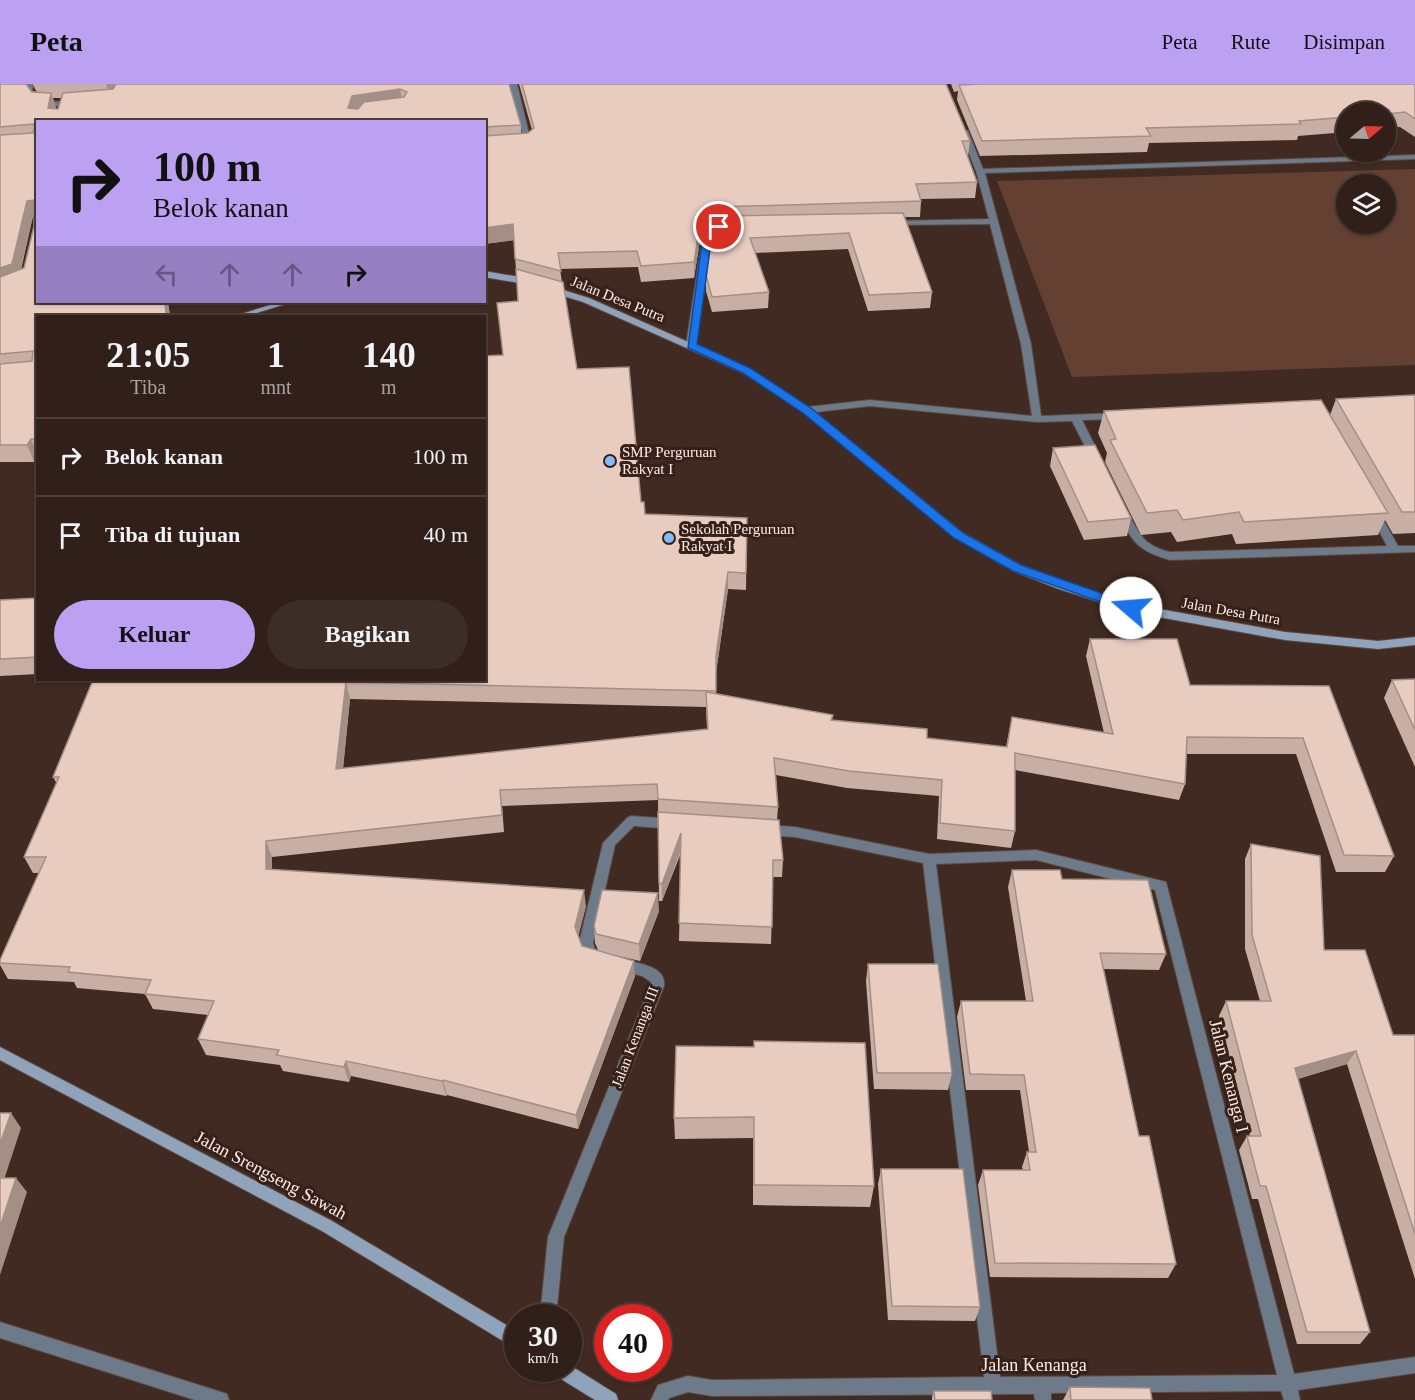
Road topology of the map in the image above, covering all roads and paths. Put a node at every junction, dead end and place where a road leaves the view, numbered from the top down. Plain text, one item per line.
1 (30, 84) edge
2 (513, 84) edge
3 (75, 103) edge
4 (63, 104) junction
5 (958, 117) edge
6 (59, 120) edge
7 (515, 146) edge
8 (1415, 157) edge
9 (980, 171) junction
10 (993, 221) junction
11 (886, 223) edge
12 (731, 225) edge
13 (486, 274) edge
14 (284, 303) edge
15 (242, 315) edge
16 (691, 345) junction
17 (807, 410) junction
18 (1124, 416) edge
19 (1076, 418) junction
20 (1037, 419) junction
21 (1101, 469) edge
22 (1116, 499) edge
23 (1366, 500) edge
24 (1415, 549) edge
25 (1395, 550) junction
26 (1415, 641) edge
27 (690, 825) edge
28 (748, 829) edge
29 (929, 858) junction
30 (0, 1053) edge
31 (550, 1304) edge
32 (0, 1330) edge
33 (504, 1333) edge
34 (1415, 1365) edge
35 (581, 1382) edge
36 (1287, 1383) junction
37 (993, 1384) junction
38 (1042, 1392) edge
39 (221, 1400) edge
40 (610, 1400) edge
41 (659, 1400) edge
42 (1292, 1400) edge

1 - 4 street
2 - 7 street
3 - 4 street
4 - 6 street
5 - 9 street
8 - 9 street
9 - 10 street
10 - 11 street
10 - 20 street
12 - 16 street
13 - 16 street, Jalan Desa Putra
14 - 15 street
16 - 17 street, Jalan Desa Putra
17 - 20 street
17 - 26 street, Jalan Desa Putra
18 - 19 street
19 - 20 street
19 - 21 street
22 - 25 street
23 - 25 street
24 - 25 street
27 - 31 street, Jalan Kenanga III
28 - 29 street
29 - 36 street, Jalan Kenanga I
29 - 37 street
30 - 33 street, Jalan Srengseng Sawah
32 - 39 street
34 - 36 street, Jalan Kenanga
35 - 40 street
36 - 38 street, Jalan Kenanga
36 - 42 street, Jalan Kenanga I
37 - 38 street, Jalan Kenanga
37 - 41 street, Jalan Kenanga

